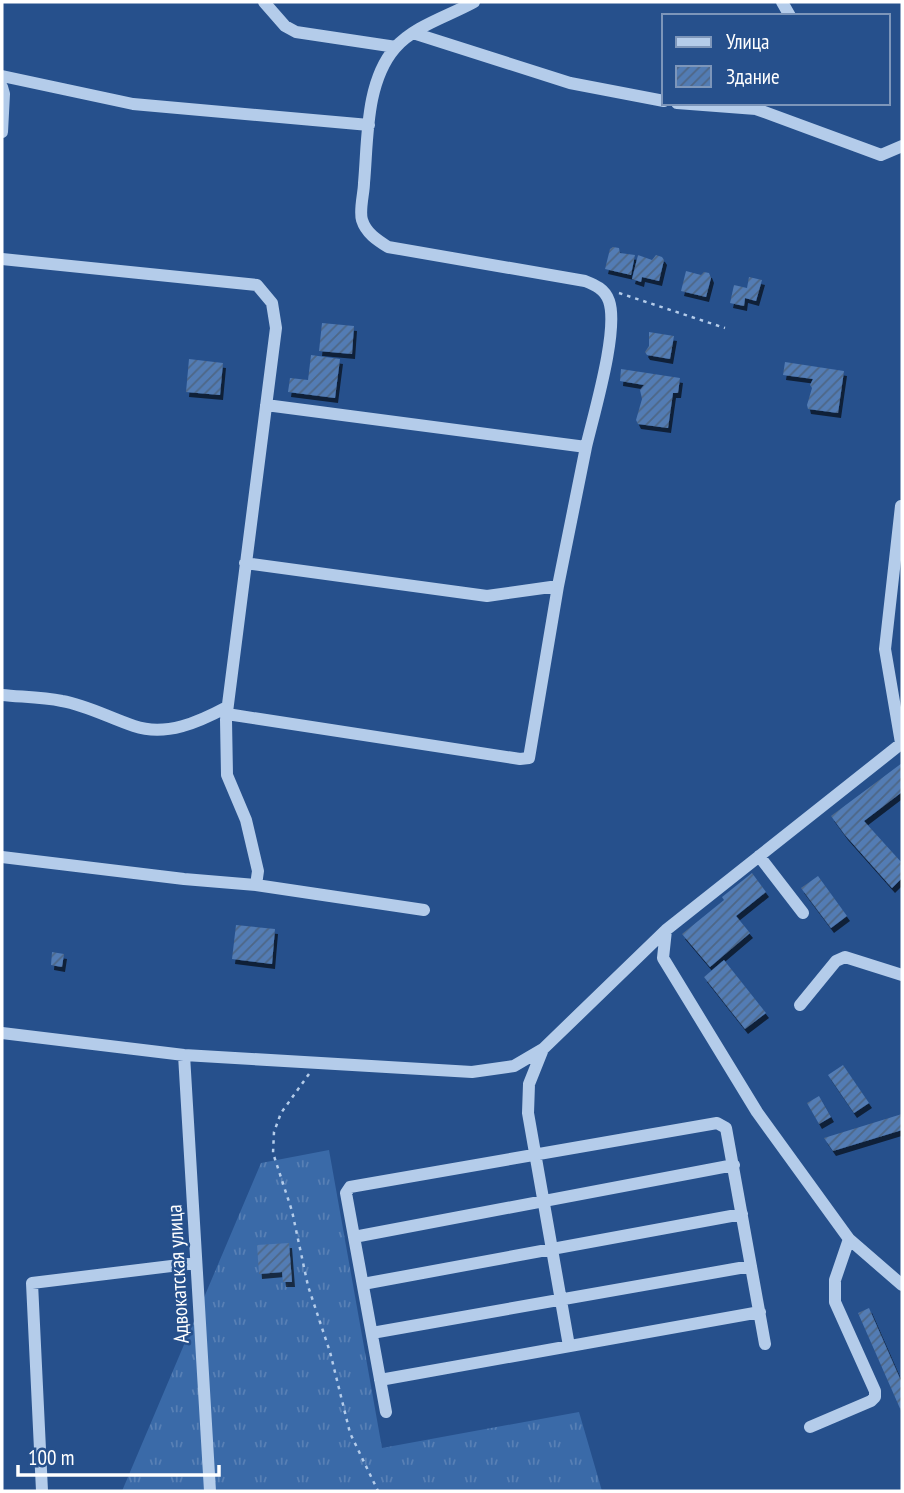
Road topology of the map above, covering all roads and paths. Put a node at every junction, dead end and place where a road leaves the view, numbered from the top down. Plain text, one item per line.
1 (264, 2) edge
2 (474, 2) edge
3 (457, 6) edge
4 (413, 33) junction
5 (396, 47) junction
6 (2, 76) edge
7 (2, 87) edge
8 (662, 101) edge
9 (732, 105) edge
10 (759, 106) edge
11 (369, 125) junction
12 (2, 132) edge
13 (902, 146) edge
14 (2, 259) edge
15 (599, 287) junction
16 (725, 328) dead end
17 (266, 405) junction
18 (586, 447) junction
19 (901, 506) edge
20 (245, 563) junction
21 (558, 586) junction
22 (2, 695) edge
23 (227, 711) junction
24 (902, 743) edge
25 (759, 856) junction
26 (2, 857) edge
27 (256, 885) junction
28 (424, 910) dead end
29 (803, 913) dead end
30 (666, 930) junction
31 (902, 975) edge
32 (800, 1005) dead end
33 (2, 1033) edge
34 (544, 1049) junction
35 (184, 1055) junction
36 (314, 1063) junction
37 (535, 1154) junction
38 (734, 1166) junction
39 (544, 1201) junction
40 (742, 1214) junction
41 (354, 1237) junction
42 (849, 1239) junction
43 (552, 1249) junction
44 (196, 1263) junction
45 (751, 1265) junction
46 (363, 1284) junction
47 (902, 1285) edge
48 (561, 1299) junction
49 (760, 1312) junction
50 (372, 1333) junction
51 (765, 1344) dead end
52 (569, 1346) junction
53 (380, 1380) junction
54 (386, 1412) dead end
55 (810, 1427) dead end
56 (42, 1491) edge
57 (210, 1491) edge
58 (377, 1491) edge

1 - 5 street
2 - 3 street
3 - 4 street
4 - 5 street
4 - 8 street
5 - 11 street
6 - 11 street
7 - 12 street
9 - 10 street
10 - 13 street
11 - 15 street
14 - 17 street
15 - 16 path
15 - 18 street
17 - 18 street
17 - 20 street
18 - 21 street
19 - 24 street
20 - 21 street
20 - 23 street
21 - 23 street
22 - 23 street
23 - 27 street
24 - 25 street
25 - 29 street
25 - 30 street
26 - 27 street
27 - 28 street
30 - 34 street
30 - 42 street
31 - 32 street
33 - 35 street
34 - 36 street
34 - 37 street
35 - 36 street
35 - 44 street, Адвокатская улица
36 - 58 path
37 - 38 street
37 - 39 street
37 - 41 street
38 - 39 street
38 - 40 street
39 - 41 street
39 - 43 street
40 - 43 street
40 - 45 street
41 - 46 street
42 - 47 street
42 - 55 street
43 - 46 street
43 - 48 street
44 - 56 street
44 - 57 street, Адвокатская улица
45 - 48 street
45 - 49 street
46 - 50 street
48 - 50 street
48 - 52 street
49 - 51 street
49 - 52 street
50 - 53 street
52 - 53 street
53 - 54 street

